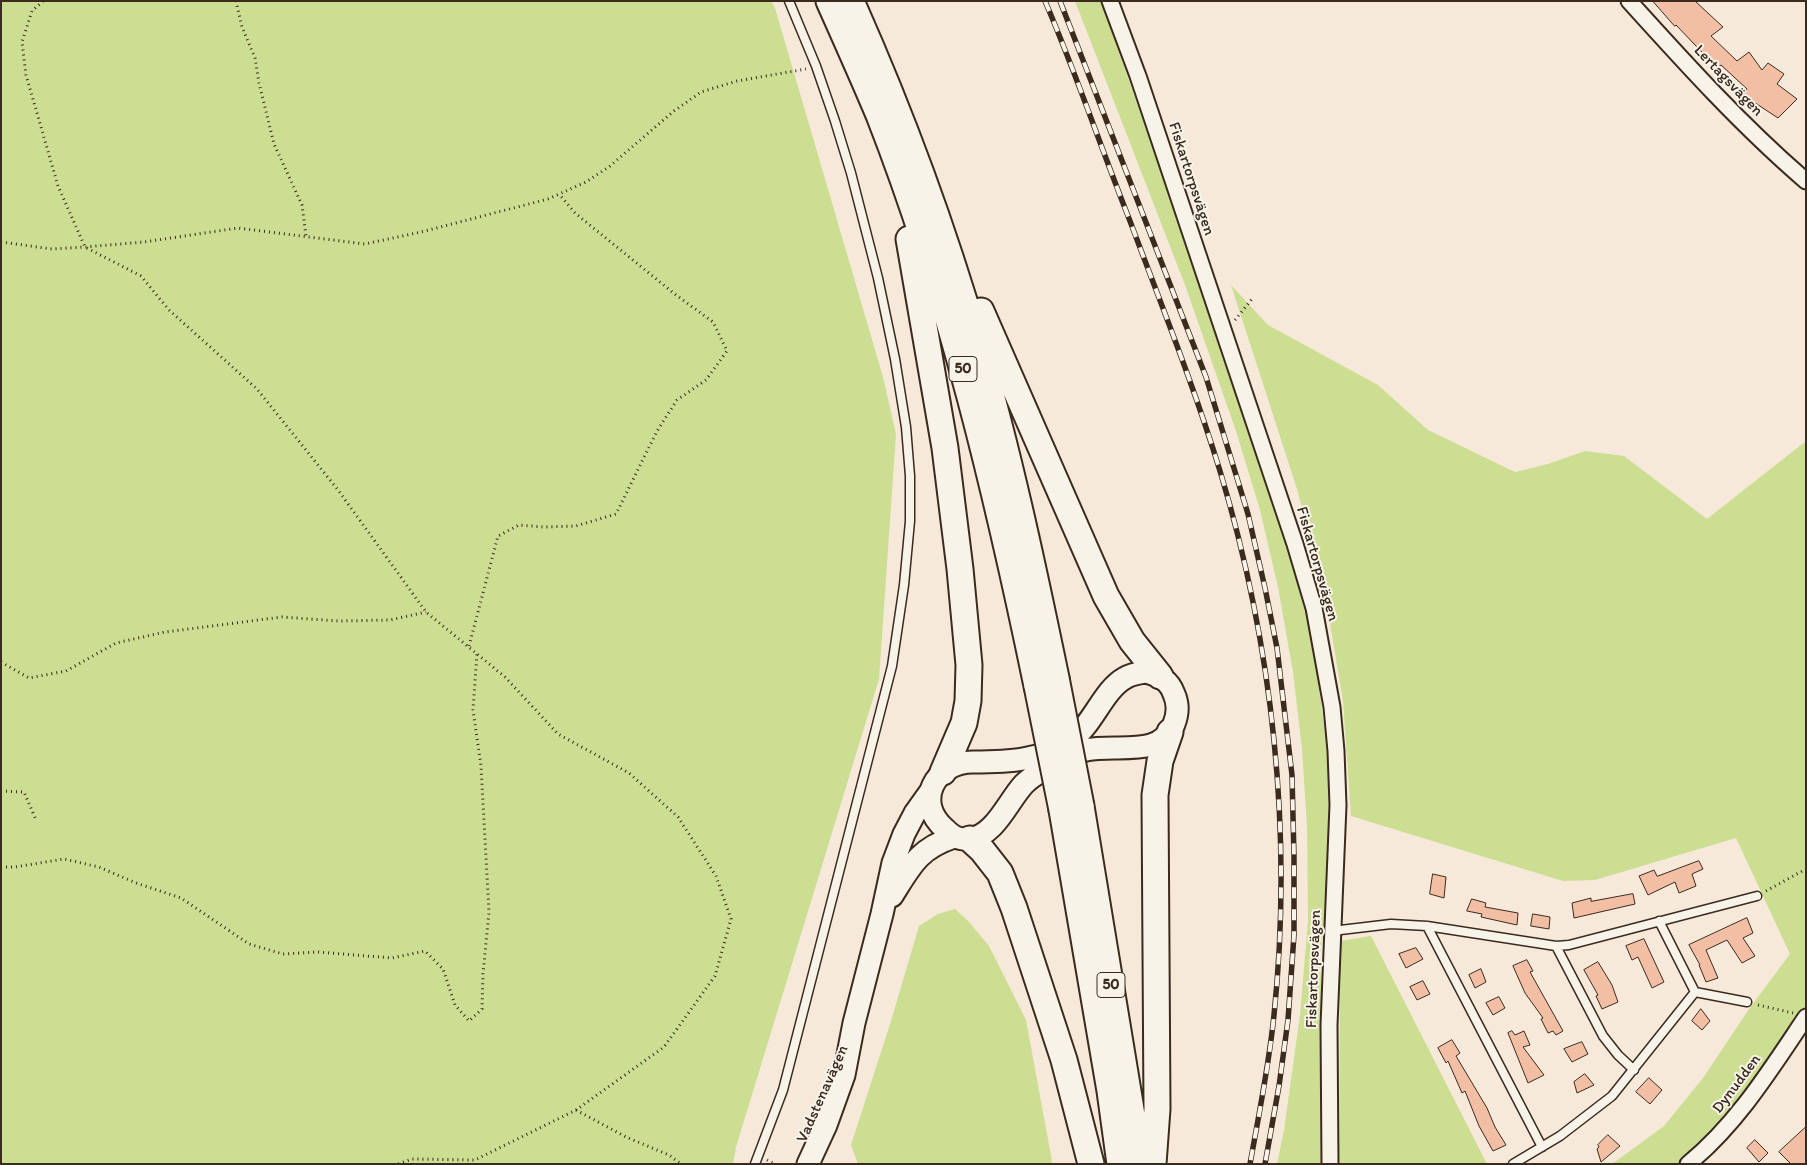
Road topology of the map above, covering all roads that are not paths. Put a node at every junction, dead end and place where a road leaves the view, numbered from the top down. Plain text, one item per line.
1 (789, 1) edge
2 (829, 1) edge
3 (851, 1) edge
4 (1110, 1) edge
5 (1629, 1) edge
6 (896, 162) junction
7 (1806, 181) edge
8 (932, 202) junction
9 (1160, 676) junction
10 (1047, 682) junction
11 (1170, 732) junction
12 (936, 782) junction
13 (1072, 808) junction
14 (962, 838) junction
15 (1757, 896) road end
16 (882, 914) junction
17 (1659, 921) junction
18 (1427, 926) junction
19 (1332, 931) junction
20 (1556, 946) junction
21 (1696, 992) junction
22 (1747, 1002) road end
23 (1802, 1016) edge
24 (854, 1023) junction
25 (1634, 1070) junction
26 (1542, 1147) junction
27 (755, 1164) edge
28 (792, 1164) edge
29 (808, 1164) edge
30 (1091, 1164) edge
31 (1120, 1164) edge
32 (1140, 1164) edge
33 (1153, 1164) edge
34 (1330, 1164) edge
35 (1513, 1164) edge
36 (1688, 1164) edge

1 - 27 lane
2 - 6 highway, 50
3 - 8 highway, 50
4 - 19 street, Fiskartorpsvägen
5 - 7 street, Lertagsvägen
6 - 10 highway, 50
6 - 12 highway
8 - 9 highway
8 - 10 highway, 50
9 - 11 main road
9 - 12 main road
10 - 13 highway, 50, bridge
11 - 14 main road, Vadstenavägen
11 - 33 highway
12 - 14 main road
12 - 16 main road, Vadstenavägen
13 - 31 highway, 50
13 - 32 highway, 50
14 - 16 main road, Vadstenavägen
14 - 30 highway
15 - 17 lane
16 - 24 main road, Vadstenavägen
17 - 20 lane
17 - 21 lane
18 - 19 lane
18 - 20 lane
18 - 26 lane
19 - 34 street, Fiskartorpsvägen
20 - 25 lane
21 - 22 lane
21 - 25 lane
23 - 36 street, Dynudden
24 - 28 main road, Vadstenavägen
24 - 29 main road, Vadstenavägen
25 - 26 lane
26 - 35 lane

